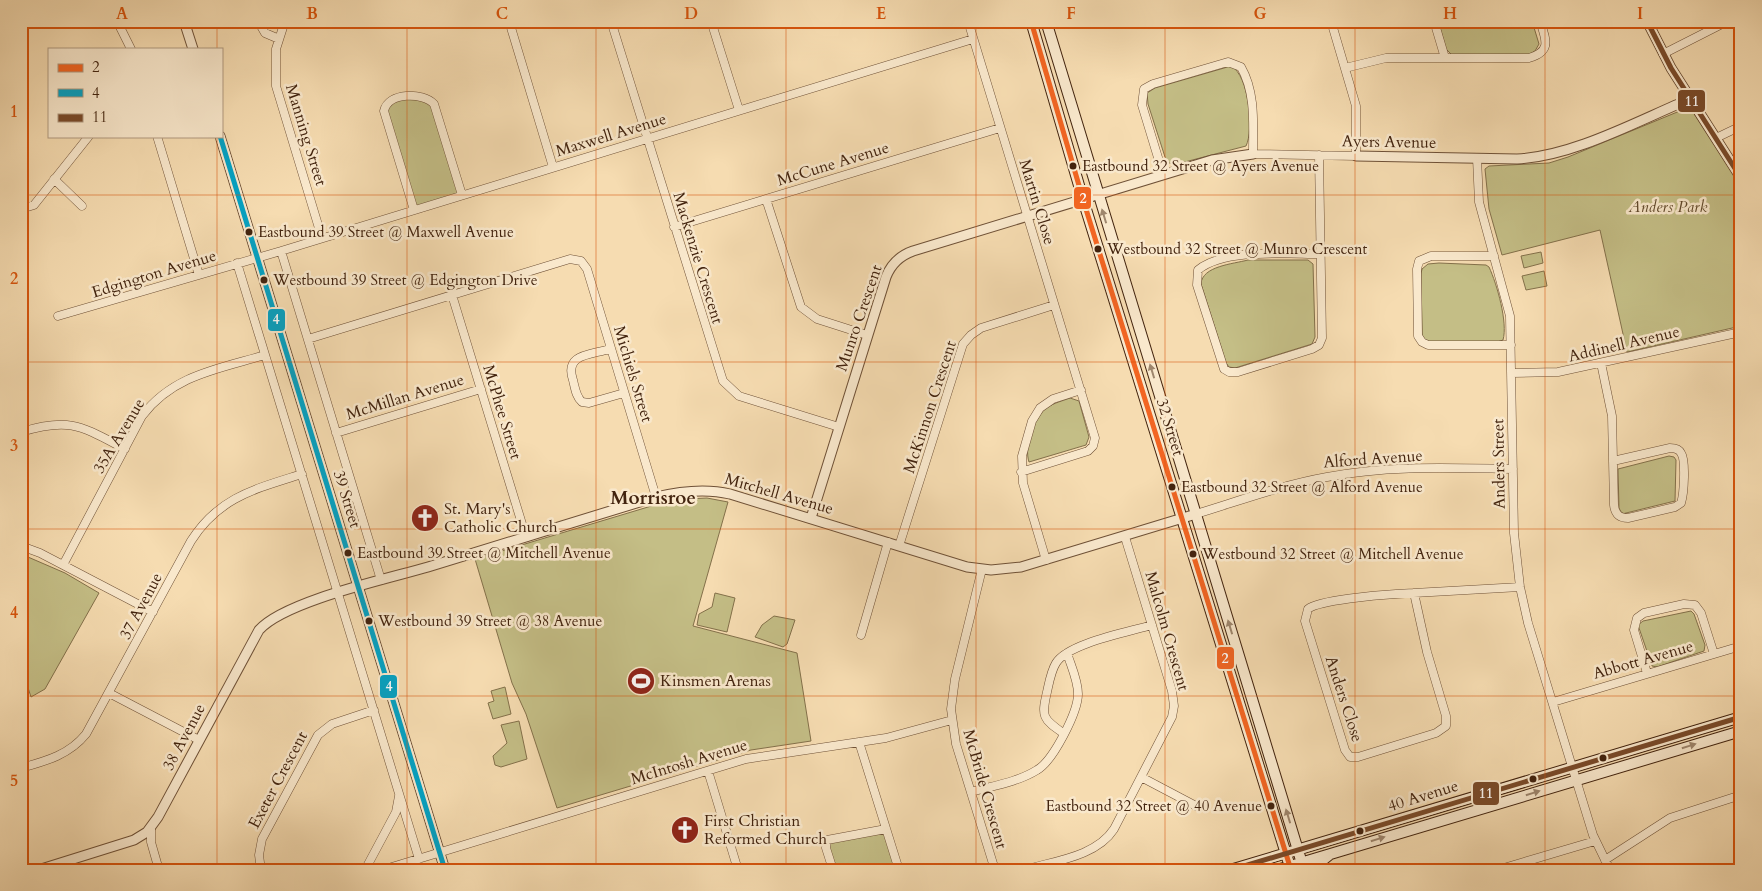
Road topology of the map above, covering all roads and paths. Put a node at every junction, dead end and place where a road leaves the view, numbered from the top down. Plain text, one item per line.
1 (22, 21) edge
2 (117, 21) edge
3 (184, 21) edge
4 (258, 21) edge
5 (285, 21) edge
6 (508, 21) edge
7 (611, 21) edge
8 (711, 21) edge
9 (968, 21) edge
10 (1031, 21) edge
11 (1046, 21) edge
12 (1331, 21) edge
13 (1434, 21) edge
14 (1540, 21) edge
15 (1647, 21) edge
16 (1728, 21) edge
17 (21, 35) edge
18 (279, 39) junction
19 (973, 39) junction
20 (130, 48) edge
21 (193, 48) edge
22 (1663, 54) junction
23 (1445, 58) junction
24 (1345, 68) junction
25 (1690, 99) junction
26 (739, 110) junction
27 (1741, 126) edge
28 (1000, 128) junction
29 (87, 138) edge
30 (158, 138) edge
31 (221, 138) edge
32 (647, 138) junction
33 (1716, 138) junction
34 (1253, 154) junction
35 (1319, 156) junction
36 (1356, 156) junction
37 (1478, 158) junction
38 (553, 167) junction
39 (1163, 174) junction
40 (1741, 178) edge
41 (54, 179) junction
42 (462, 195) junction
43 (1098, 195) junction
44 (766, 199) junction
45 (1083, 199) junction
46 (82, 206) dead end
47 (21, 209) edge
48 (414, 210) junction
49 (1027, 216) junction
50 (674, 227) junction
51 (322, 238) junction
52 (281, 251) junction
53 (1320, 254) junction
54 (1494, 256) junction
55 (257, 257) junction
56 (237, 264) junction
57 (199, 275) junction
58 (452, 295) junction
59 (1054, 305) junction
60 (58, 316) dead end
61 (1741, 332) edge
62 (868, 335) junction
63 (308, 339) junction
64 (1511, 345) junction
65 (610, 349) junction
66 (265, 355) junction
67 (1601, 363) junction
68 (1512, 373) junction
69 (481, 389) junction
70 (1081, 390) junction
71 (624, 392) junction
72 (839, 427) junction
73 (21, 432) edge
74 (336, 433) junction
75 (125, 449) junction
76 (1613, 460) junction
77 (1513, 469) junction
78 (1021, 472) junction
79 (302, 474) junction
80 (656, 497) junction
81 (1196, 514) junction
82 (811, 518) junction
83 (1182, 519) junction
84 (1125, 536) junction
85 (526, 537) junction
86 (888, 542) junction
87 (21, 546) edge
88 (899, 546) junction
89 (1046, 560) junction
90 (63, 565) junction
91 (982, 570) junction
92 (381, 580) junction
93 (1520, 587) junction
94 (358, 588) junction
95 (1414, 593) junction
96 (338, 594) junction
97 (152, 612) junction
98 (1152, 625) junction
99 (861, 636) dead end
100 (1741, 646) edge
101 (1067, 653) junction
102 (1714, 654) junction
103 (1647, 673) junction
104 (110, 693) junction
105 (1553, 702) junction
106 (374, 710) junction
107 (1741, 717) edge
108 (952, 720) junction
109 (1741, 730) edge
110 (1063, 733) junction
111 (198, 740) junction
112 (859, 742) junction
113 (1573, 767) junction
114 (21, 768) edge
115 (708, 770) junction
116 (1141, 777) junction
117 (1577, 780) junction
118 (971, 792) junction
119 (400, 794) junction
120 (1741, 795) edge
121 (1196, 806) dead end
122 (150, 828) junction
123 (886, 829) junction
124 (1595, 840) junction
125 (1298, 850) junction
126 (440, 852) junction
127 (1286, 853) junction
128 (1331, 854) junction
129 (419, 859) junction
130 (1605, 860) junction
131 (1303, 866) edge
132 (1290, 868) edge
133 (1508, 868) edge
134 (38, 870) edge
135 (159, 870) edge
136 (261, 870) edge
137 (365, 870) edge
138 (382, 870) edge
139 (445, 870) edge
140 (738, 870) edge
141 (833, 870) edge
142 (899, 870) edge
143 (995, 870) edge
144 (1024, 870) edge
145 (1230, 870) edge
146 (1277, 870) edge
147 (1317, 870) edge
148 (1497, 870) edge
149 (1610, 870) edge

1 - 17 street
2 - 20 street
3 - 21 street
4 - 18 street
5 - 18 street, Manning Street
6 - 38 street
7 - 32 street, Mackenzie Crescent
8 - 26 street
9 - 19 street, Martin Close
10 - 45 main road, 32 Street
11 - 43 main road, 32 Street
12 - 24 street
13 - 23 street
14 - 23 street
15 - 22 street
16 - 22 street
18 - 51 street, Manning Street
19 - 26 street, Maxwell Avenue
19 - 28 street, Martin Close
22 - 25 street
23 - 24 street
24 - 36 street
25 - 33 street
25 - 37 street, Ayers Avenue
26 - 32 street, Maxwell Avenue
27 - 33 street
28 - 44 street, McCune Avenue
28 - 49 street, Martin Close
29 - 41 street
30 - 57 street
31 - 55 street, 39 Street
32 - 38 street, Maxwell Avenue
32 - 50 street, Mackenzie Crescent
33 - 40 street
34 - 35 street, Ayers Avenue
34 - 39 street, Ayers Avenue
34 - 39 street
35 - 36 street, Ayers Avenue
35 - 53 street
36 - 37 street, Ayers Avenue
37 - 54 street, Anders Street
38 - 42 street, Maxwell Avenue
39 - 43 street, Ayers Avenue
41 - 46 street
41 - 47 street
42 - 48 street, Maxwell Avenue
42 - 48 street
43 - 45 street, Ayers Avenue
81 -> 43 main road, 32 Street
44 - 50 street, McCune Avenue
44 - 62 street
45 - 49 street, Munro Crescent
45 - 83 main road, 32 Street
48 - 51 street, Maxwell Avenue
49 - 59 street, Martin Close
49 - 62 street, Munro Crescent
50 - 72 street, Mackenzie Crescent
51 - 52 street, Maxwell Avenue
52 - 55 street, Maxwell Avenue
52 - 63 street, 39 Street
53 - 53 street
54 - 64 street, Anders Street
54 - 64 street
55 - 56 street, Edgington Avenue
55 - 94 street, 39 Street
56 - 57 street, Edgington Avenue
56 - 66 street
57 - 60 street, Edgington Avenue
58 - 63 street
58 - 65 street, Michiels Street
58 - 69 street, McPhee Street
59 - 70 street, Martin Close
59 - 88 street, McKinnon Crescent
61 - 67 street, Addinell Avenue
62 - 72 street, Munro Crescent
63 - 74 street, 39 Street
64 - 68 street, Anders Street
65 - 71 street, Michiels Street
65 - 71 street
66 - 75 street, 35A Avenue
66 - 79 street
67 - 68 street, Addinell Avenue
67 - 76 street
68 - 77 street, Anders Street
69 - 74 street, McMillan Avenue
69 - 85 street, McPhee Street
70 - 78 street
70 - 78 street, Martin Close
71 - 80 street, Michiels Street
72 - 82 street, Munro Crescent
73 - 75 street
74 - 92 street, 39 Street
75 - 90 street, 35A Avenue
76 - 76 street
77 - 81 street, Alford Avenue
77 - 93 street, Anders Street
78 - 89 street
79 - 96 street
79 - 97 street, 37 Avenue
80 - 82 street, Mitchell Avenue
80 - 85 street, Mitchell Avenue
81 - 83 street, Alford Avenue
125 -> 81 main road, 32 Street
82 - 86 street, Mitchell Avenue
83 - 84 street, Mitchell Avenue
83 - 127 main road, 32 Street
84 - 89 street, Mitchell Avenue
84 - 98 street, Malcolm Crescent
85 - 92 street, Mitchell Avenue
86 - 88 street, Mitchell Avenue
86 - 99 street
87 - 90 street
88 - 91 street, Mitchell Avenue
89 - 91 street, Mitchell Avenue
90 - 97 street
91 - 108 street, McBride Crescent
92 - 94 street, Mitchell Avenue
93 - 95 street, Anders Close
93 - 105 street, Anders Street
94 - 96 street, Mitchell Avenue
94 - 126 street, 39 Street
95 - 95 street, Anders Close
96 - 106 street
96 - 111 street, 38 Avenue
97 - 104 street, 37 Avenue
98 - 101 street
98 - 116 street, Malcolm Crescent
100 - 102 street, Abbott Avenue
101 - 110 street
101 - 110 street
102 - 103 street, Abbott Avenue
102 - 103 street
103 - 105 street, Abbott Avenue
104 - 111 street
104 - 114 street, 37 Avenue
105 - 113 street, Anders Street
106 - 119 street
106 - 136 street, Exeter Crescent
107 - 113 main road, 40 Avenue
108 - 112 street, McIntosh Avenue
108 - 118 street, McBride Crescent
117 -> 109 main road, 40 Avenue
110 - 118 street
111 - 122 street, 38 Avenue
112 - 115 street, McIntosh Avenue
112 - 123 street
113 - 117 street, Anders Street
113 - 125 main road, 40 Avenue
115 - 126 street, McIntosh Avenue
115 - 140 street
116 - 121 street
116 - 144 street, Malcolm Crescent
117 - 124 street, Anders Street
128 -> 117 main road, 40 Avenue
118 - 143 street, McBride Crescent
119 - 129 street
119 - 137 street
120 - 130 street
122 - 134 street, 38 Avenue
122 - 135 street
123 - 141 street
123 - 142 street
124 - 130 street, Anders Street
124 - 133 street
125 - 127 main road, 40 Avenue
125 - 131 main road, 32 Street
126 - 129 street, McIntosh Avenue
126 - 139 street, 39 Street
127 - 132 main road, 32 Street
127 - 145 main road, 40 Avenue
128 - 131 main road, 40 Avenue
128 - 147 main road
129 - 138 street, McIntosh Avenue
130 - 149 street, Anders Street
131 - 132 main road, 40 Avenue
132 - 146 main road, 40 Avenue
133 - 148 street

